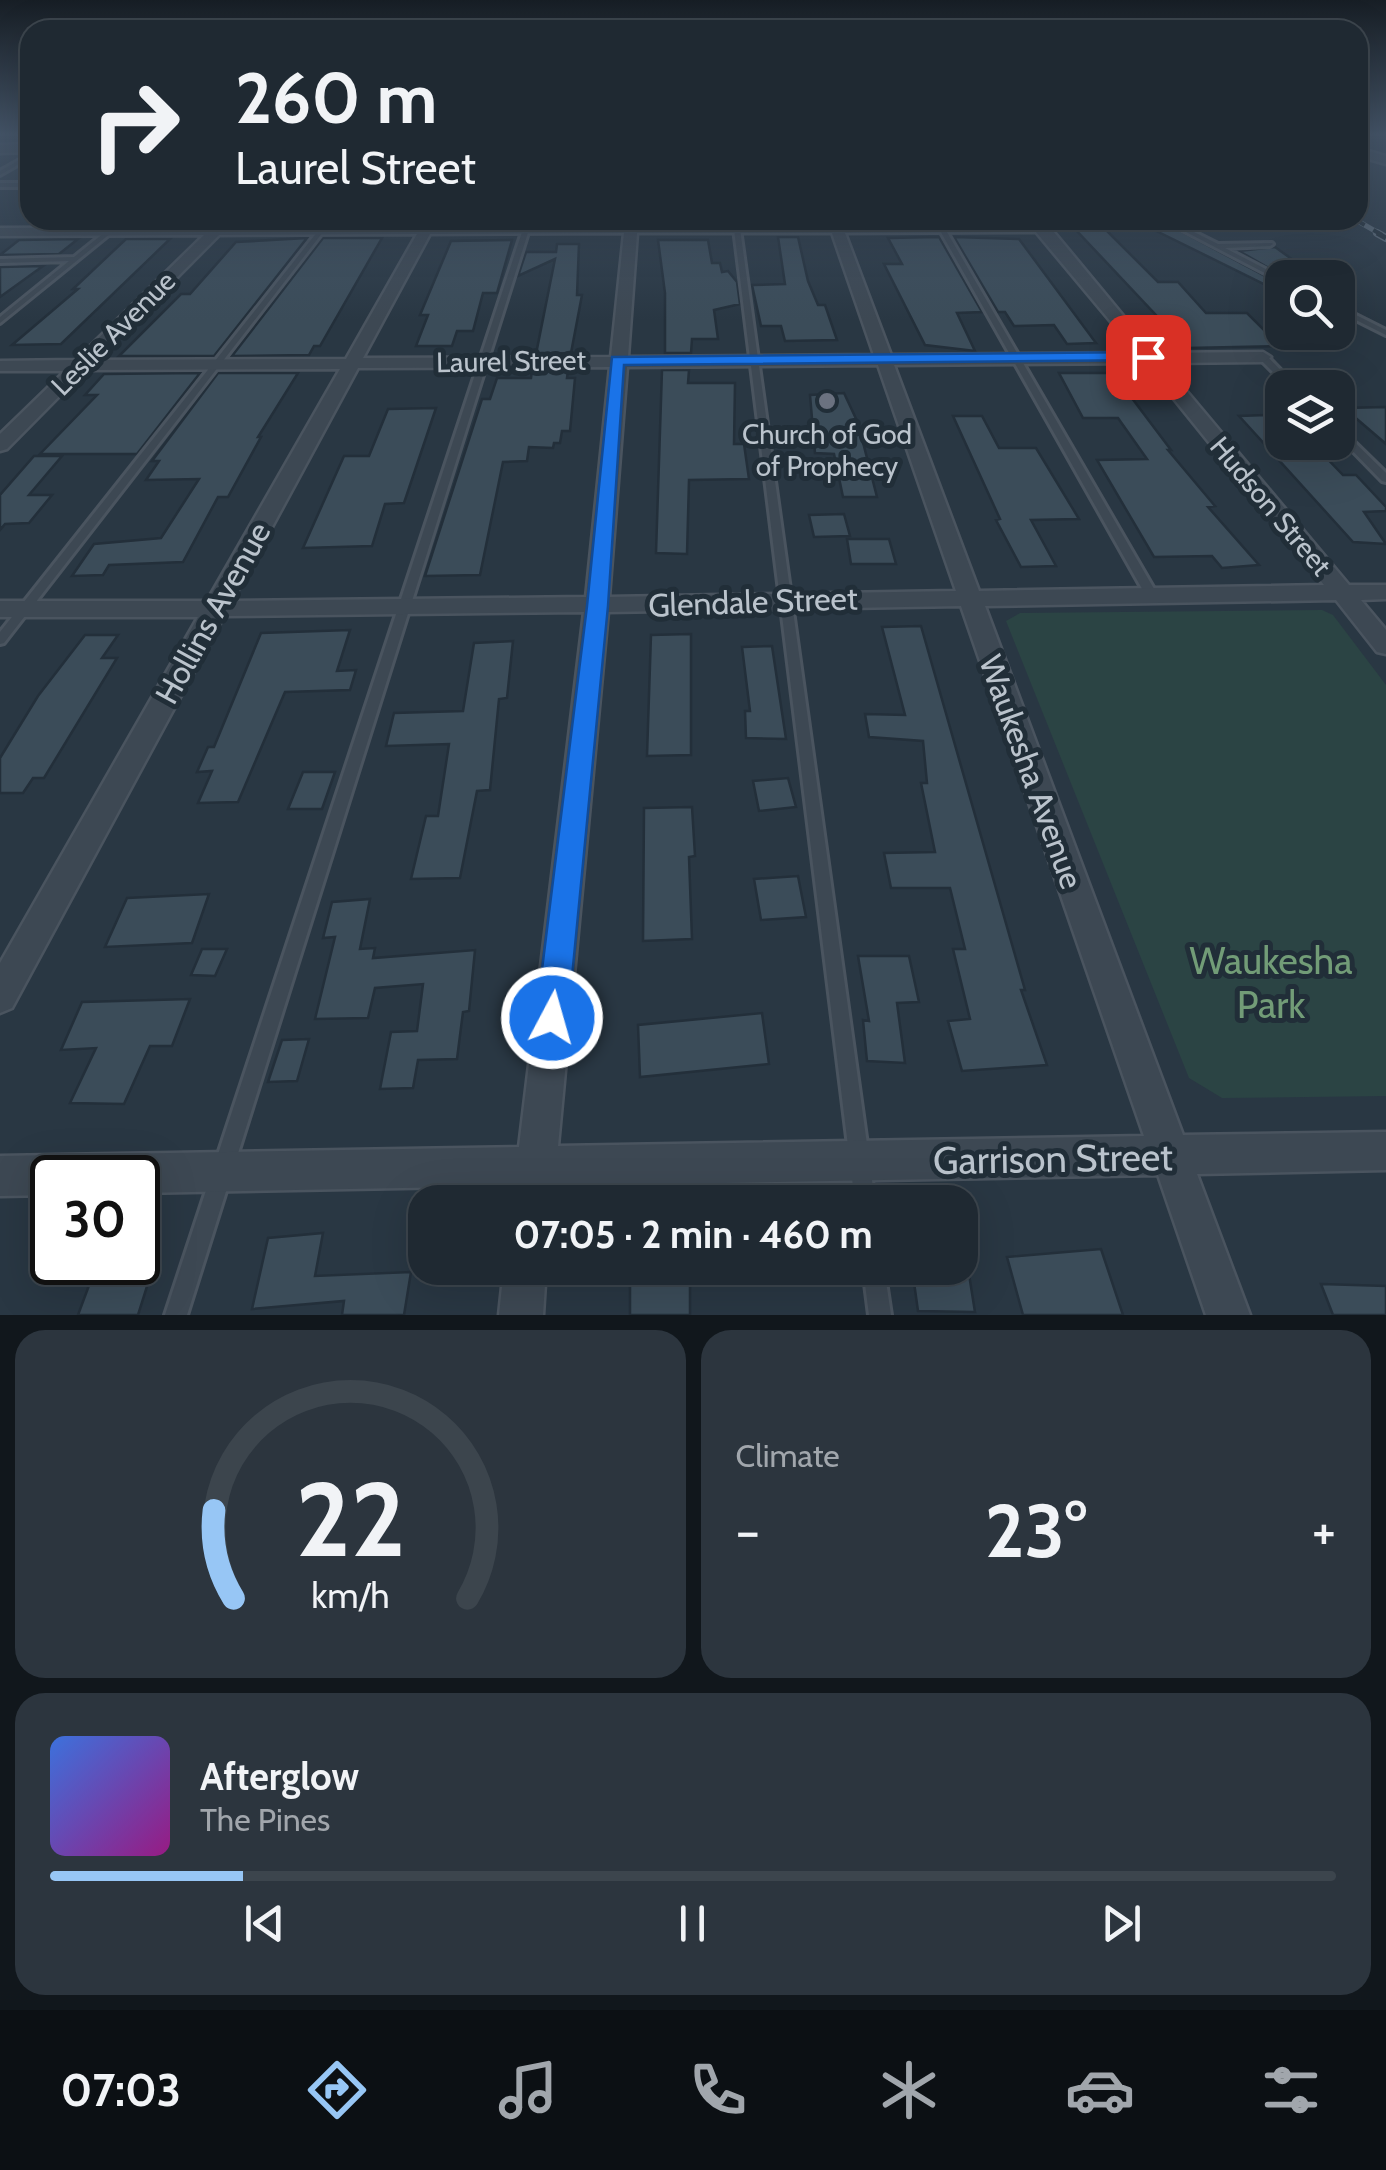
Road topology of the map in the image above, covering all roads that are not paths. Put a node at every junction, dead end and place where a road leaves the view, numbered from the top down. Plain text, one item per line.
1 (110, 230) joint
2 (217, 230) edge
3 (287, 230) edge
4 (426, 230) joint
5 (526, 230) edge
6 (630, 230) edge
7 (737, 230) edge
8 (838, 230) edge
9 (943, 230) edge
10 (1042, 230) edge
11 (1184, 230) edge
12 (320, 232) junction
13 (2, 233) edge
14 (1270, 244) dead end
15 (1216, 246) junction
16 (0, 260) edge
17 (75, 260) junction
18 (1265, 271) edge
19 (1355, 317) edge
20 (0, 322) edge
21 (1386, 333) edge
22 (1148, 357) junction
23 (1262, 357) joint
24 (884, 358) junction
25 (1018, 358) junction
26 (754, 359) junction
27 (617, 360) junction
28 (484, 362) junction
29 (352, 363) junction
30 (215, 364) junction
31 (0, 366) edge
32 (80, 366) junction
33 (1275, 370) edge
34 (0, 445) edge
35 (1355, 448) edge
36 (1386, 479) edge
37 (1342, 592) junction
38 (1386, 592) edge
39 (1151, 594) junction
40 (967, 596) junction
41 (786, 601) junction
42 (598, 606) junction
43 (404, 608) junction
44 (12, 609) edge
45 (215, 610) junction
46 (0, 640) edge
47 (1386, 646) edge
48 (0, 996) edge
49 (1386, 1151) edge
50 (1170, 1157) junction
51 (860, 1162) junction
52 (224, 1172) junction
53 (0, 1176) edge
54 (534, 1185) edge
55 (863, 1185) edge
56 (524, 1285) edge
57 (876, 1285) edge
58 (176, 1315) edge
59 (521, 1315) edge
60 (880, 1315) edge
61 (1228, 1315) edge

1 - 13 street
1 - 17 lane
2 - 32 street, Leslie Avenue
3 - 12 street
4 - 12 street
4 - 29 street, Hollins Avenue
5 - 28 lane
6 - 27 street
7 - 26 lane
8 - 24 street, Waukesha Avenue
9 - 25 lane
10 - 22 street, Hudson Street
11 - 15 lane
12 - 30 lane
14 - 15 lane
15 - 18 lane
16 - 17 lane
17 - 20 lane
19 - 21 lane
22 - 23 street, Laurel Street
22 - 25 street, Laurel Street
22 - 37 street, Hudson Street
23 - 33 lane
24 - 25 street, Laurel Street
24 - 26 street, Laurel Street
24 - 40 street, Waukesha Avenue
25 - 39 lane
26 - 27 street, Laurel Street
26 - 41 lane
27 - 28 street, Laurel Street
27 - 42 street
28 - 29 street, Laurel Street
28 - 43 lane
29 - 30 street, Laurel Street
29 - 45 street, Hollins Avenue
30 - 32 street, Laurel Street
30 - 44 lane
31 - 32 street, Laurel Street
32 - 34 street, Leslie Avenue
35 - 36 lane
37 - 38 street, Glendale Street
37 - 39 street, Glendale Street
37 - 47 street, Hudson Street
39 - 40 street, Glendale Street
40 - 41 street, Glendale Street
40 - 50 street, Waukesha Avenue
41 - 42 street, Glendale Street
41 - 51 lane
42 - 43 street, Glendale Street
42 - 54 street
43 - 45 street, Glendale Street
43 - 52 lane
44 - 45 street, Glendale Street
44 - 46 lane
45 - 48 street, Hollins Avenue
49 - 50 street, Garrison Street
50 - 51 street, Garrison Street
50 - 61 street, Waukesha Avenue
51 - 54 street, Garrison Street
51 - 55 lane
52 - 53 street, Garrison Street
52 - 54 street, Garrison Street
52 - 58 lane
56 - 59 street
57 - 60 lane

